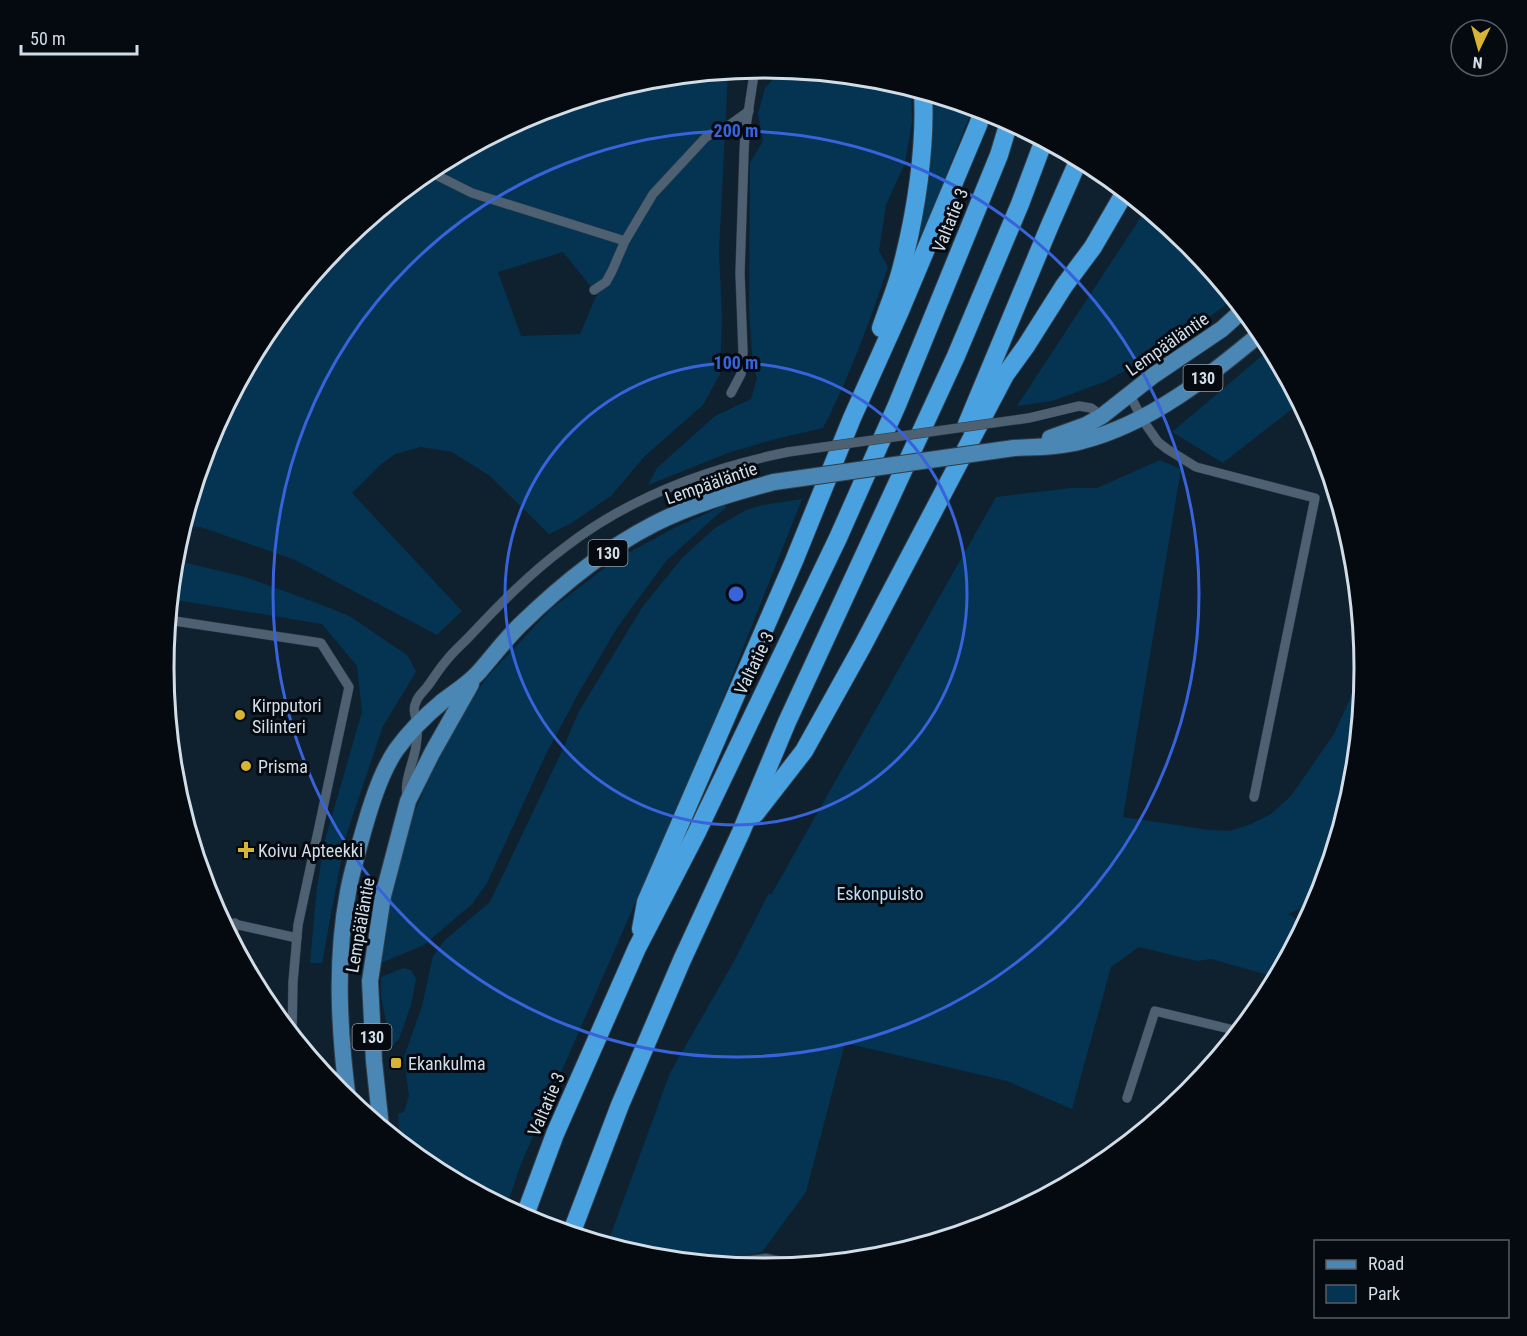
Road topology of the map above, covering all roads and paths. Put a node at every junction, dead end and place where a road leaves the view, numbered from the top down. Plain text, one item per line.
1 (753, 78) edge
2 (923, 100) edge
3 (748, 111) junction
4 (980, 119) edge
5 (1006, 131) edge
6 (1041, 148) edge
7 (1075, 167) edge
8 (438, 176) edge
9 (1121, 199) edge
10 (625, 241) junction
11 (594, 291) dead end
12 (1237, 316) edge
13 (1253, 339) edge
14 (731, 393) dead end
15 (1130, 394) junction
16 (1102, 416) junction
17 (852, 418) junction
18 (1142, 419) junction
19 (1014, 448) junction
20 (922, 531) junction
21 (176, 622) edge
22 (476, 676) junction
23 (417, 724) junction
24 (1254, 797) dead end
25 (408, 801) junction
26 (741, 832) junction
27 (231, 922) edge
28 (235, 923) junction
29 (234, 929) edge
30 (297, 938) junction
31 (637, 948) junction
32 (292, 1023) edge
33 (1230, 1029) edge
34 (346, 1085) edge
35 (1127, 1098) dead end
36 (380, 1117) edge
37 (528, 1209) edge
38 (574, 1227) edge

1 - 3 lane
2 - 17 highway
3 - 10 lane
3 - 14 lane
4 - 17 highway
5 - 31 highway, Valtatie 3
6 - 26 highway
7 - 20 highway
8 - 10 lane
9 - 20 highway
10 - 11 lane
12 - 15 main road, Lempääläntie / 130
13 - 18 main road, Lempääläntie / 130
15 - 16 main road, Lempääläntie / 130
15 - 18 lane
16 - 19 main road, Lempääläntie / 130
16 - 23 lane, bridge
17 - 31 highway
18 - 19 main road, Lempääläntie / 130
18 - 24 lane
19 - 22 main road, Lempääläntie / 130, bridge
20 - 26 highway
21 - 30 lane
22 - 23 main road, Lempääläntie / 130
22 - 25 main road, Lempääläntie / 130
23 - 25 lane
23 - 34 main road, Lempääläntie / 130
25 - 36 main road, Lempääläntie / 130
26 - 38 highway
27 - 28 lane
28 - 29 lane
28 - 30 lane
30 - 32 lane
31 - 37 highway, Valtatie 3
33 - 35 lane

